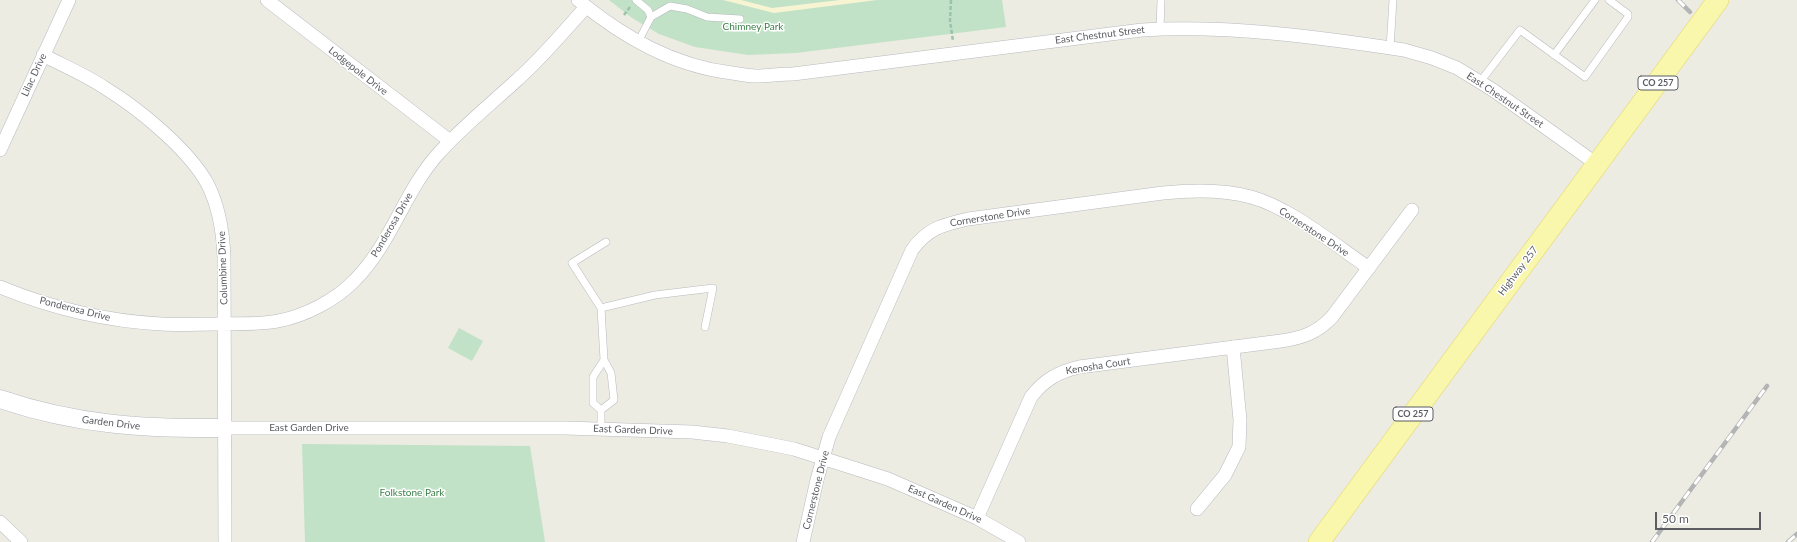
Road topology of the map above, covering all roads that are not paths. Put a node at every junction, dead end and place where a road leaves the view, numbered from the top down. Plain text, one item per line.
1 (69, 0) edge
2 (267, 0) edge
3 (636, 0) edge
4 (1161, 0) edge
5 (1393, 0) edge
6 (1594, 0) edge
7 (1609, 0) edge
8 (1718, 0) edge
9 (582, 3) edge
10 (651, 17) junction
11 (740, 20) dead end
12 (1160, 29) junction
13 (638, 42) junction
14 (1390, 48) junction
15 (1554, 54) junction
16 (43, 55) junction
17 (1480, 82) junction
18 (450, 142) junction
19 (0, 150) edge
20 (1598, 165) junction
21 (1412, 210) dead end
22 (606, 242) dead end
23 (1369, 268) junction
24 (0, 287) edge
25 (601, 308) junction
26 (225, 324) junction
27 (705, 327) dead end
28 (1233, 347) junction
29 (604, 360) junction
30 (0, 399) edge
31 (601, 410) junction
32 (225, 428) junction
33 (602, 428) junction
34 (823, 457) junction
35 (1197, 510) dead end
36 (977, 518) junction
37 (0, 522) edge
38 (20, 542) edge
39 (225, 542) edge
40 (803, 542) edge
41 (1019, 542) edge
42 (1319, 542) edge

1 - 16 street, Lilac Drive
2 - 18 street, Lodgepole Drive
3 - 10 lane
4 - 12 lane
5 - 14 lane
6 - 15 lane
7 - 15 lane
8 - 20 main road, Highway 257 / CO 257
9 - 13 street, East Chestnut Street
9 - 18 street, Ponderosa Drive
10 - 11 lane
10 - 13 lane
12 - 13 street, East Chestnut Street
12 - 14 street, East Chestnut Street
14 - 17 street, East Chestnut Street
15 - 17 lane
16 - 19 street, Lilac Drive
16 - 26 street, Columbine Drive
17 - 20 street, East Chestnut Street
18 - 26 street, Ponderosa Drive
20 - 42 main road, Highway 257 / CO 257
21 - 23 street, Kenosha Court
22 - 25 lane
23 - 28 street, Kenosha Court
23 - 34 street, Cornerstone Drive
24 - 26 street, Ponderosa Drive
25 - 27 lane
25 - 29 lane
26 - 32 street, Columbine Drive
28 - 35 street
28 - 36 street, Kenosha Court
29 - 31 lane
29 - 31 lane
30 - 32 street, Garden Drive
31 - 33 lane
32 - 33 street, East Garden Drive
32 - 39 street, Columbine Drive
33 - 34 street, East Garden Drive
34 - 36 street, East Garden Drive
34 - 40 street, Cornerstone Drive
36 - 41 street, East Garden Drive
37 - 38 street

